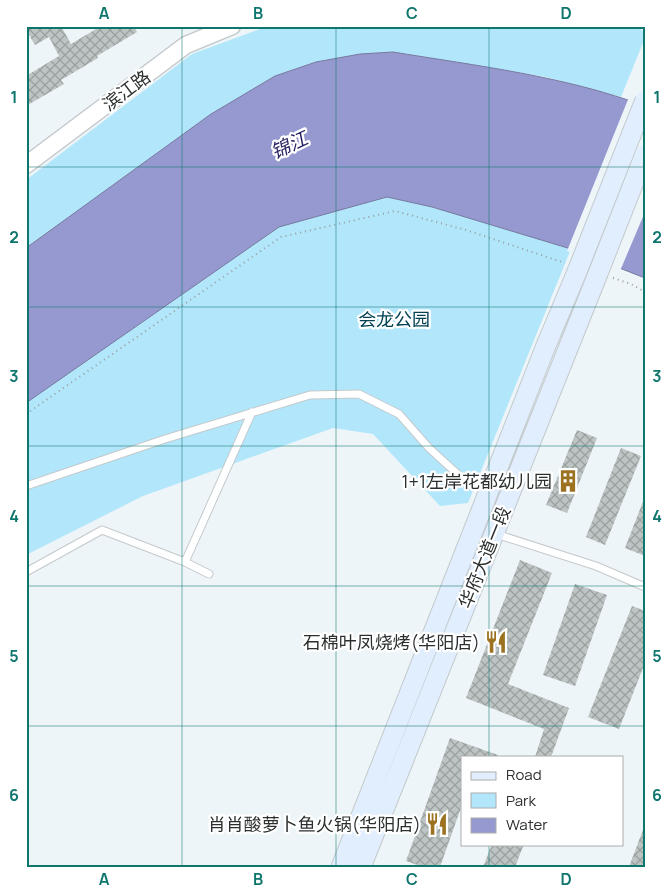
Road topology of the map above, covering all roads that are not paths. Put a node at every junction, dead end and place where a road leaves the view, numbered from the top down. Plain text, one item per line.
1 (232, 26) edge
2 (645, 100) edge
3 (645, 154) edge
4 (26, 165) edge
5 (252, 412) junction
6 (26, 486) edge
7 (490, 488) junction
8 (493, 533) junction
9 (185, 562) junction
10 (26, 572) edge
11 (209, 574) dead end
12 (645, 587) edge
13 (341, 867) edge
14 (361, 867) edge

1 - 4 street, 滨江路
2 - 7 main road, bridge
3 - 8 main road, 华府大道一段, bridge
5 - 6 lane
5 - 7 lane
5 - 9 lane
7 - 13 main road
8 - 12 lane
8 - 14 main road, 华府大道一段
9 - 10 lane
9 - 11 lane

